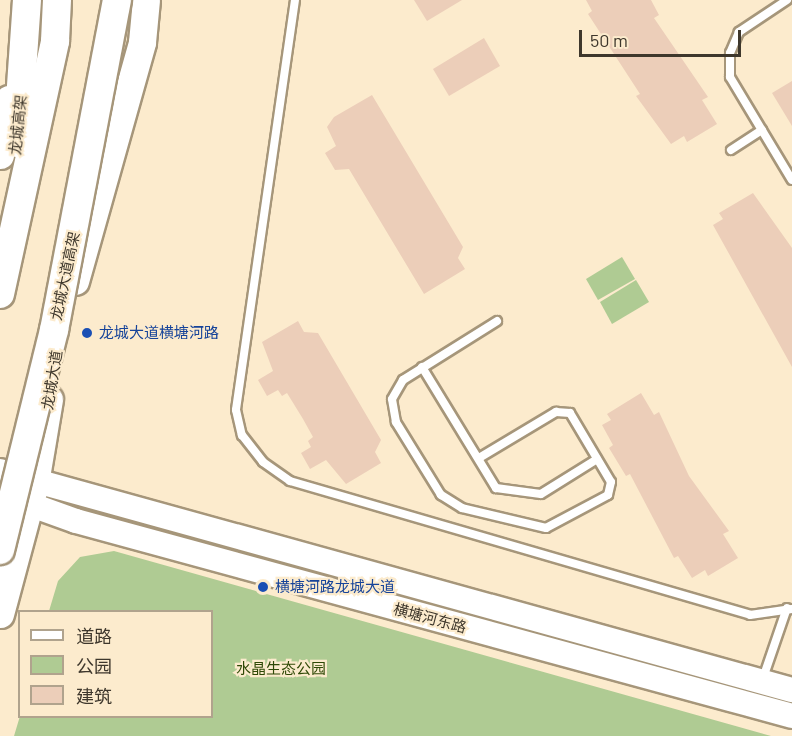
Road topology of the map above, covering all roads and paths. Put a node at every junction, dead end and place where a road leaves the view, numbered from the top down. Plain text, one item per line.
1 (27, 0) edge
2 (57, 0) edge
3 (108, 0) edge
4 (117, 0) edge
5 (146, 0) edge
6 (295, 0) edge
7 (787, 0) edge
8 (762, 130) junction
9 (731, 150) dead end
10 (0, 155) edge
11 (792, 180) edge
12 (1, 289) edge
13 (497, 321) dead end
14 (58, 340) junction
15 (422, 368) junction
16 (479, 458) junction
17 (597, 459) junction
18 (0, 471) edge
19 (0, 493) edge
20 (33, 494) junction
21 (0, 550) edge
22 (790, 608) edge
23 (0, 614) edge
24 (762, 682) junction
25 (792, 690) edge
26 (792, 716) edge

1 - 10 main road
1 - 12 highway, 龙城高架
2 - 12 highway
3 - 14 main road, 龙城大道
4 - 21 highway, 龙城大道高架, bridge
5 - 14 main road
6 - 22 lane
7 - 8 lane
8 - 9 lane
8 - 11 lane
13 - 15 lane
14 - 20 main road, 龙城大道
15 - 16 lane
15 - 17 lane
16 - 17 lane
16 - 17 lane
18 - 20 main road, 横塘河东路
19 - 20 main road, 横塘河东路
20 - 23 main road, 龙城大道
20 - 24 main road, 横塘河东路
20 - 26 main road, 横塘河东路
22 - 24 lane
24 - 25 main road, 横塘河东路

